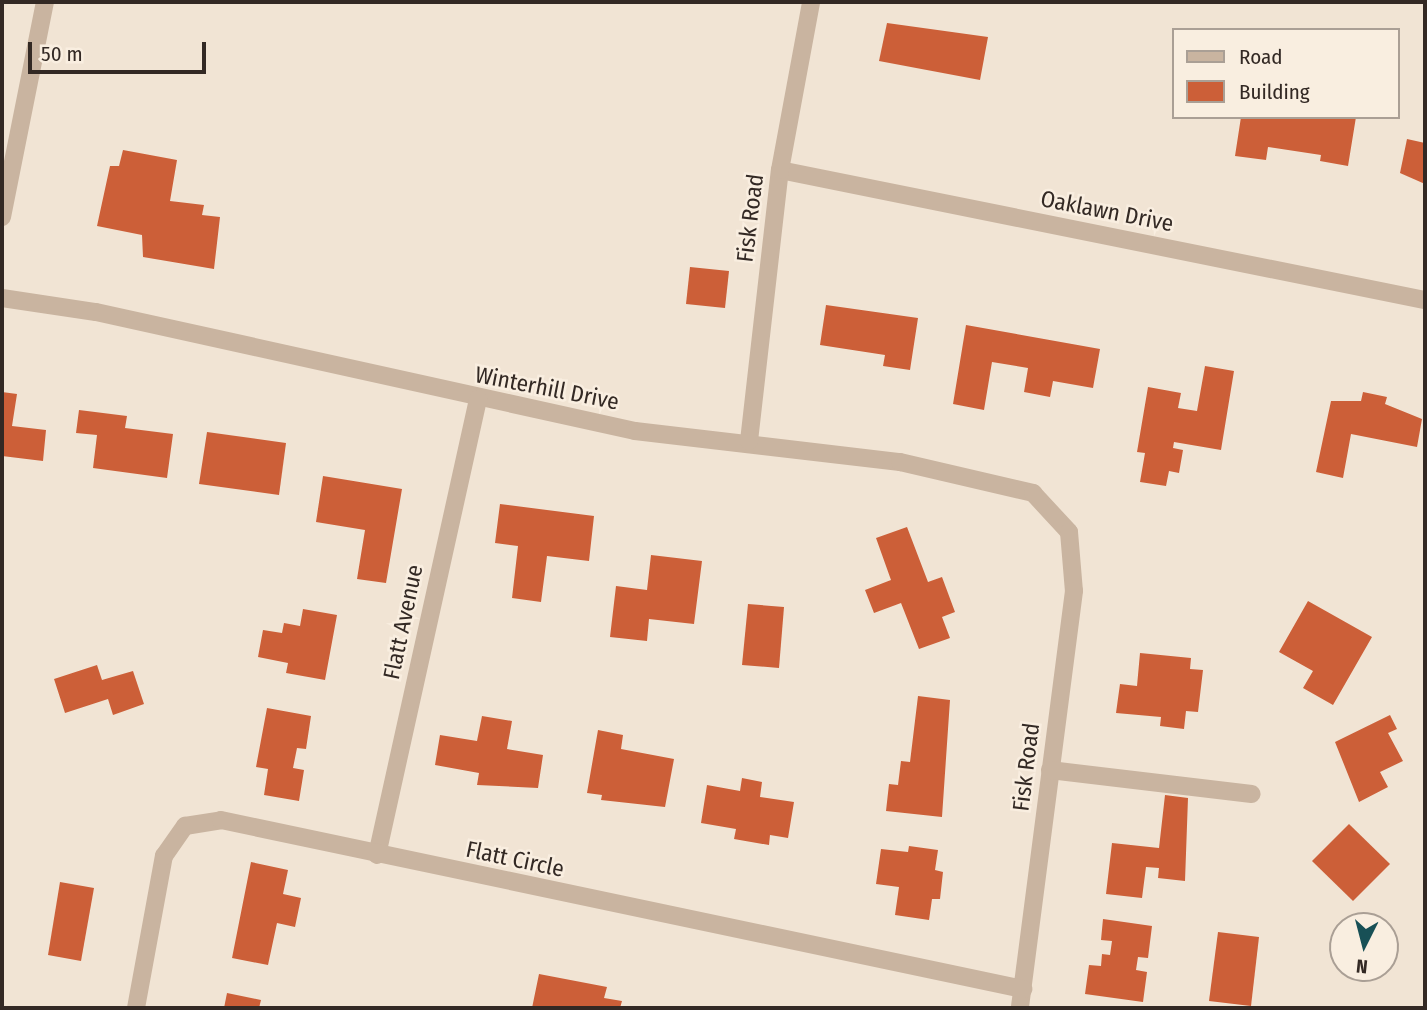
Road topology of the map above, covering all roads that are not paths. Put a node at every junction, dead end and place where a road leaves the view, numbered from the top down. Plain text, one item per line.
1 (45, 2) edge
2 (811, 2) edge
3 (780, 170) junction
4 (2, 217) edge
5 (2, 298) edge
6 (1425, 300) edge
7 (478, 399) junction
8 (749, 441) junction
9 (1069, 532) joint
10 (1050, 770) junction
11 (1252, 794) dead end
12 (377, 855) junction
13 (1023, 989) junction
14 (136, 1008) edge
15 (1020, 1008) edge

1 - 4 street
2 - 3 street, Fisk Road
3 - 6 street, Oaklawn Drive
3 - 8 street, Fisk Road
5 - 7 street, Winterhill Drive
7 - 8 street, Winterhill Drive
7 - 12 street, Flatt Avenue
8 - 9 street, Winterhill Drive
9 - 10 street, Fisk Road
10 - 11 street
10 - 13 street, Fisk Road
12 - 13 street, Flatt Circle
12 - 14 street, Flatt Circle
13 - 15 street, Fisk Road

